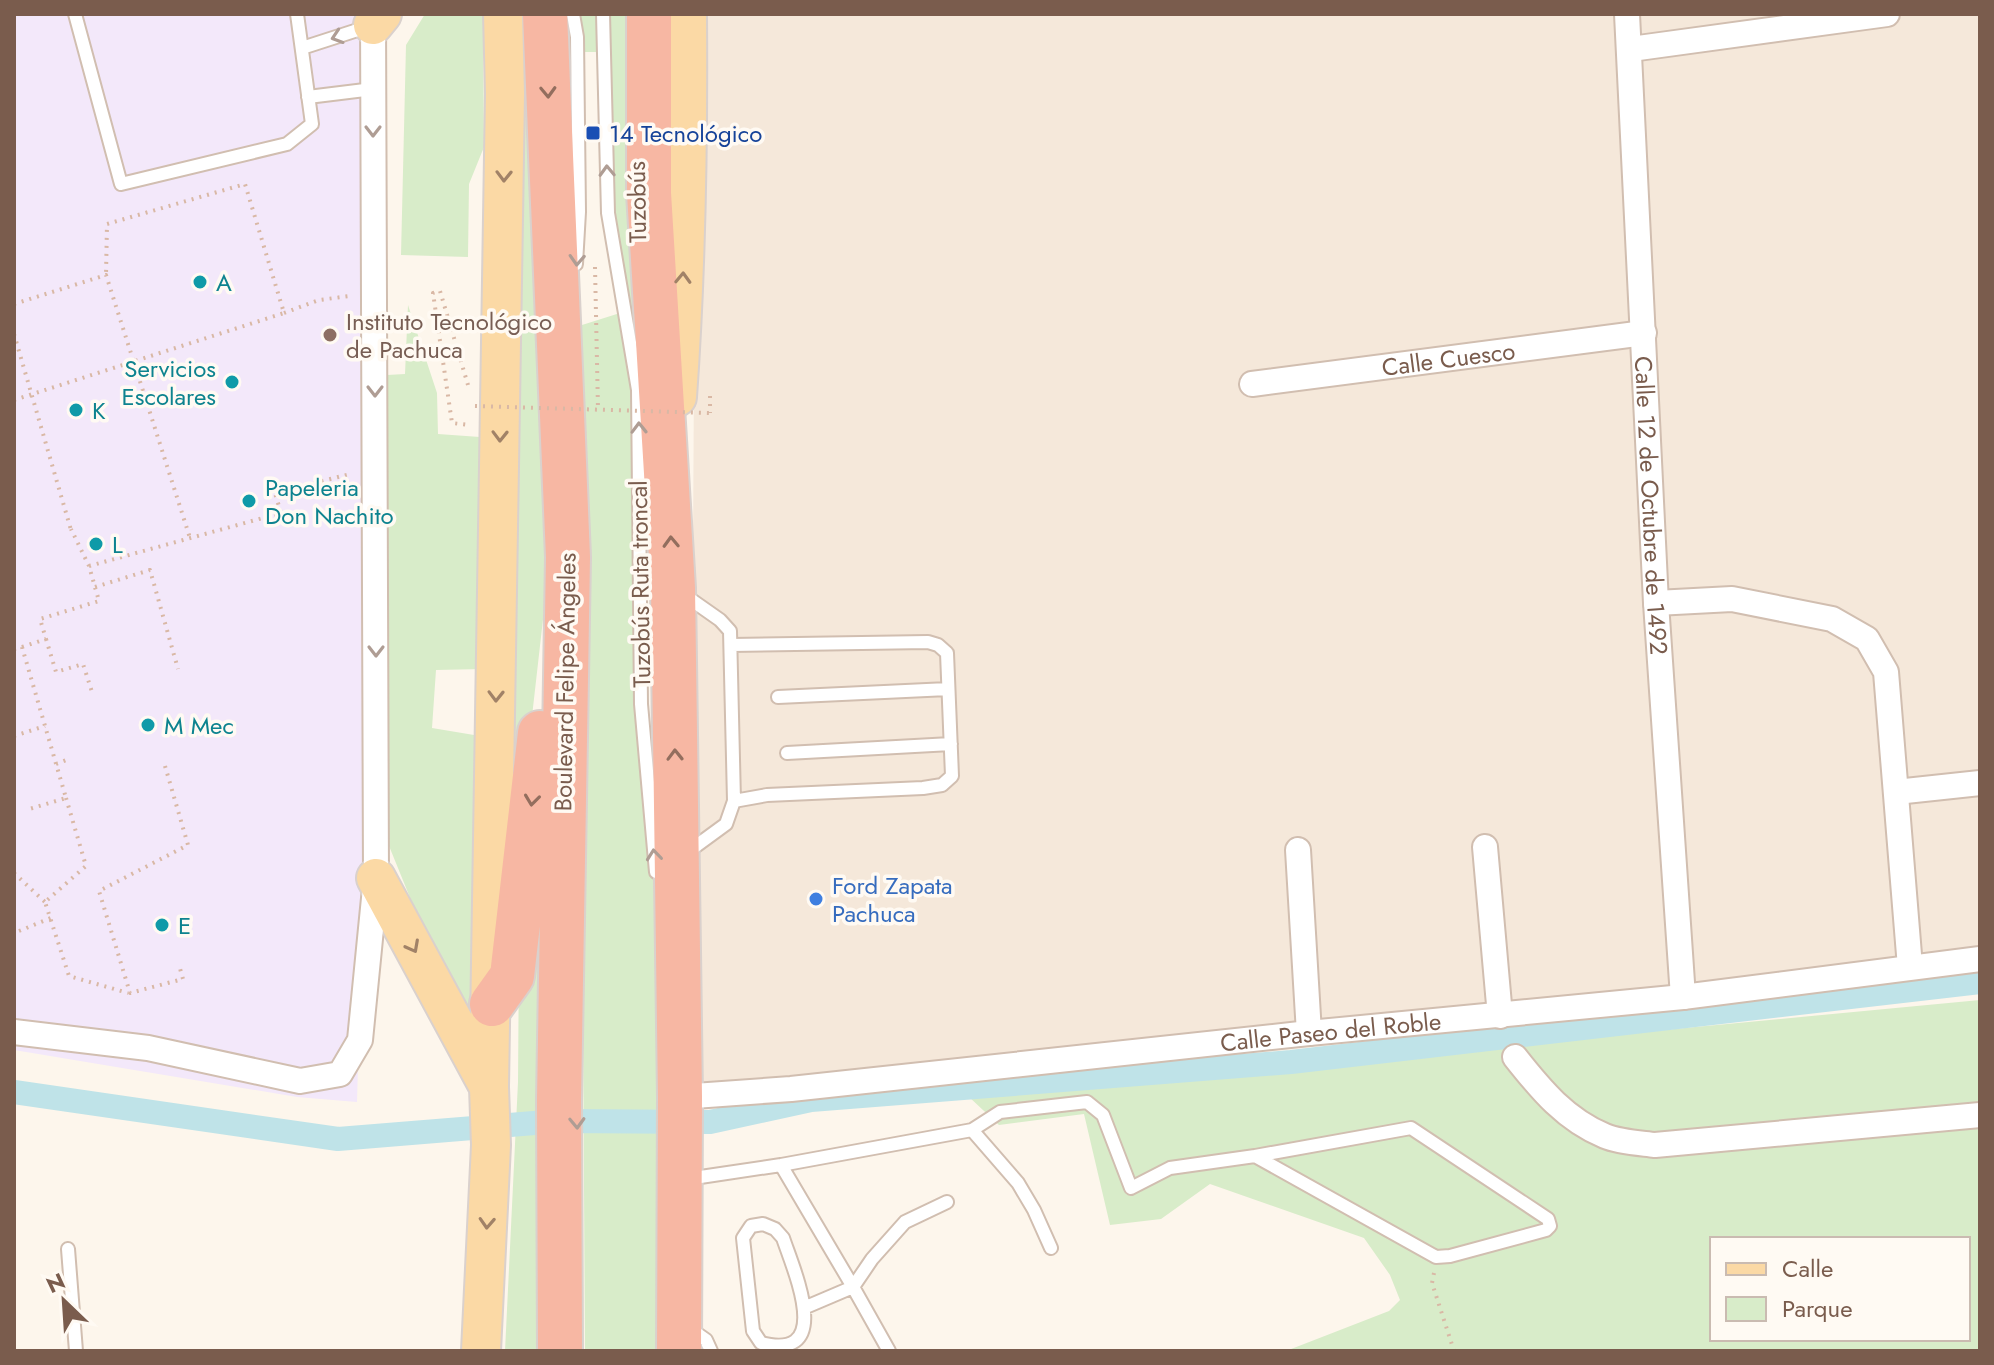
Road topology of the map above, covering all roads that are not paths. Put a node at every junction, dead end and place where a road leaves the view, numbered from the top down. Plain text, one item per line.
1 (75, 14) edge
2 (297, 14) edge
3 (503, 14) edge
4 (545, 14) edge
5 (573, 14) edge
6 (603, 14) edge
7 (649, 14) edge
8 (687, 14) edge
9 (1627, 14) edge
10 (1887, 14) edge
11 (376, 18) edge
12 (302, 48) junction
13 (1631, 49) junction
14 (635, 76) dead end
15 (373, 89) junction
16 (308, 97) junction
17 (638, 228) dead end
18 (576, 271) dead end
19 (638, 317) dead end
20 (1644, 333) junction
21 (572, 344) dead end
22 (1252, 384) dead end
23 (638, 390) junction
24 (669, 496) junction
25 (568, 557) junction
26 (673, 588) junction
27 (1656, 603) junction
28 (731, 645) junction
29 (948, 689) junction
30 (778, 697) dead end
31 (951, 744) junction
32 (787, 753) dead end
33 (1980, 783) edge
34 (1896, 792) junction
35 (734, 801) junction
36 (1485, 847) dead end
37 (1298, 850) dead end
38 (667, 873) junction
39 (376, 878) junction
40 (575, 933) dead end
41 (1980, 959) edge
42 (1910, 967) junction
43 (665, 975) dead end
44 (1683, 997) junction
45 (665, 1003) dead end
46 (492, 1004) junction
47 (1500, 1016) junction
48 (14, 1032) edge
49 (1309, 1033) junction
50 (1515, 1057) dead end
51 (490, 1091) junction
52 (1980, 1115) edge
53 (972, 1130) junction
54 (676, 1137) junction
55 (1255, 1156) junction
56 (781, 1165) junction
57 (947, 1202) dead end
58 (1051, 1248) dead end
59 (68, 1249) dead end
60 (853, 1287) junction
61 (806, 1307) junction
62 (675, 1341) edge
63 (76, 1351) edge
64 (481, 1351) edge
65 (560, 1351) edge
66 (711, 1351) edge
67 (889, 1351) edge

1 - 16 lane
2 - 12 lane
3 -> 46 main road
4 -> 25 highway, Boulevard Felipe Ángeles
5 -> 18 lane
23 -> 6 lane, Tuzobús Ruta troncal
7 - 24 highway
24 -> 8 main road
9 - 13 street, Calle 12 de Octubre de 1492
10 - 13 street
11 -> 12 lane
11 - 15 street
12 - 16 lane
13 - 20 street, Calle 12 de Octubre de 1492
14 - 17 lane, Tuzobús
15 - 16 lane
15 -> 39 street
19 - 23 lane
20 - 22 street, Calle Cuesco
20 - 27 street, Calle 12 de Octubre de 1492
21 - 40 lane
38 -> 23 lane, Tuzobús Ruta troncal
26 -> 24 highway
25 -> 46 highway
25 -> 65 highway, Boulevard Felipe Ángeles
26 - 28 lane
38 -> 26 highway
27 - 34 street
27 - 44 street, Calle 12 de Octubre de 1492
28 - 29 lane
28 - 35 lane
29 - 30 lane
29 - 31 lane
31 - 32 lane
31 - 35 lane
33 - 34 street
34 - 42 street
35 - 38 lane
36 - 47 street
37 - 49 street
38 - 54 highway
39 - 48 street
39 -> 51 main road
41 - 42 street, Calle Paseo del Roble
42 - 44 street, Calle Paseo del Roble
43 - 45 lane
44 - 47 street, Calle Paseo del Roble
46 - 51 main road
47 - 49 street, Calle Paseo del Roble
49 - 54 street, Calle Paseo del Roble
50 - 52 street
51 -> 64 main road
53 - 55 lane
53 - 56 lane
53 - 58 lane
54 - 56 lane
54 - 62 highway
55 - 55 lane
56 - 60 lane
57 - 60 lane
59 - 63 lane
60 - 61 lane
60 - 67 lane
61 - 61 lane
62 - 66 lane

